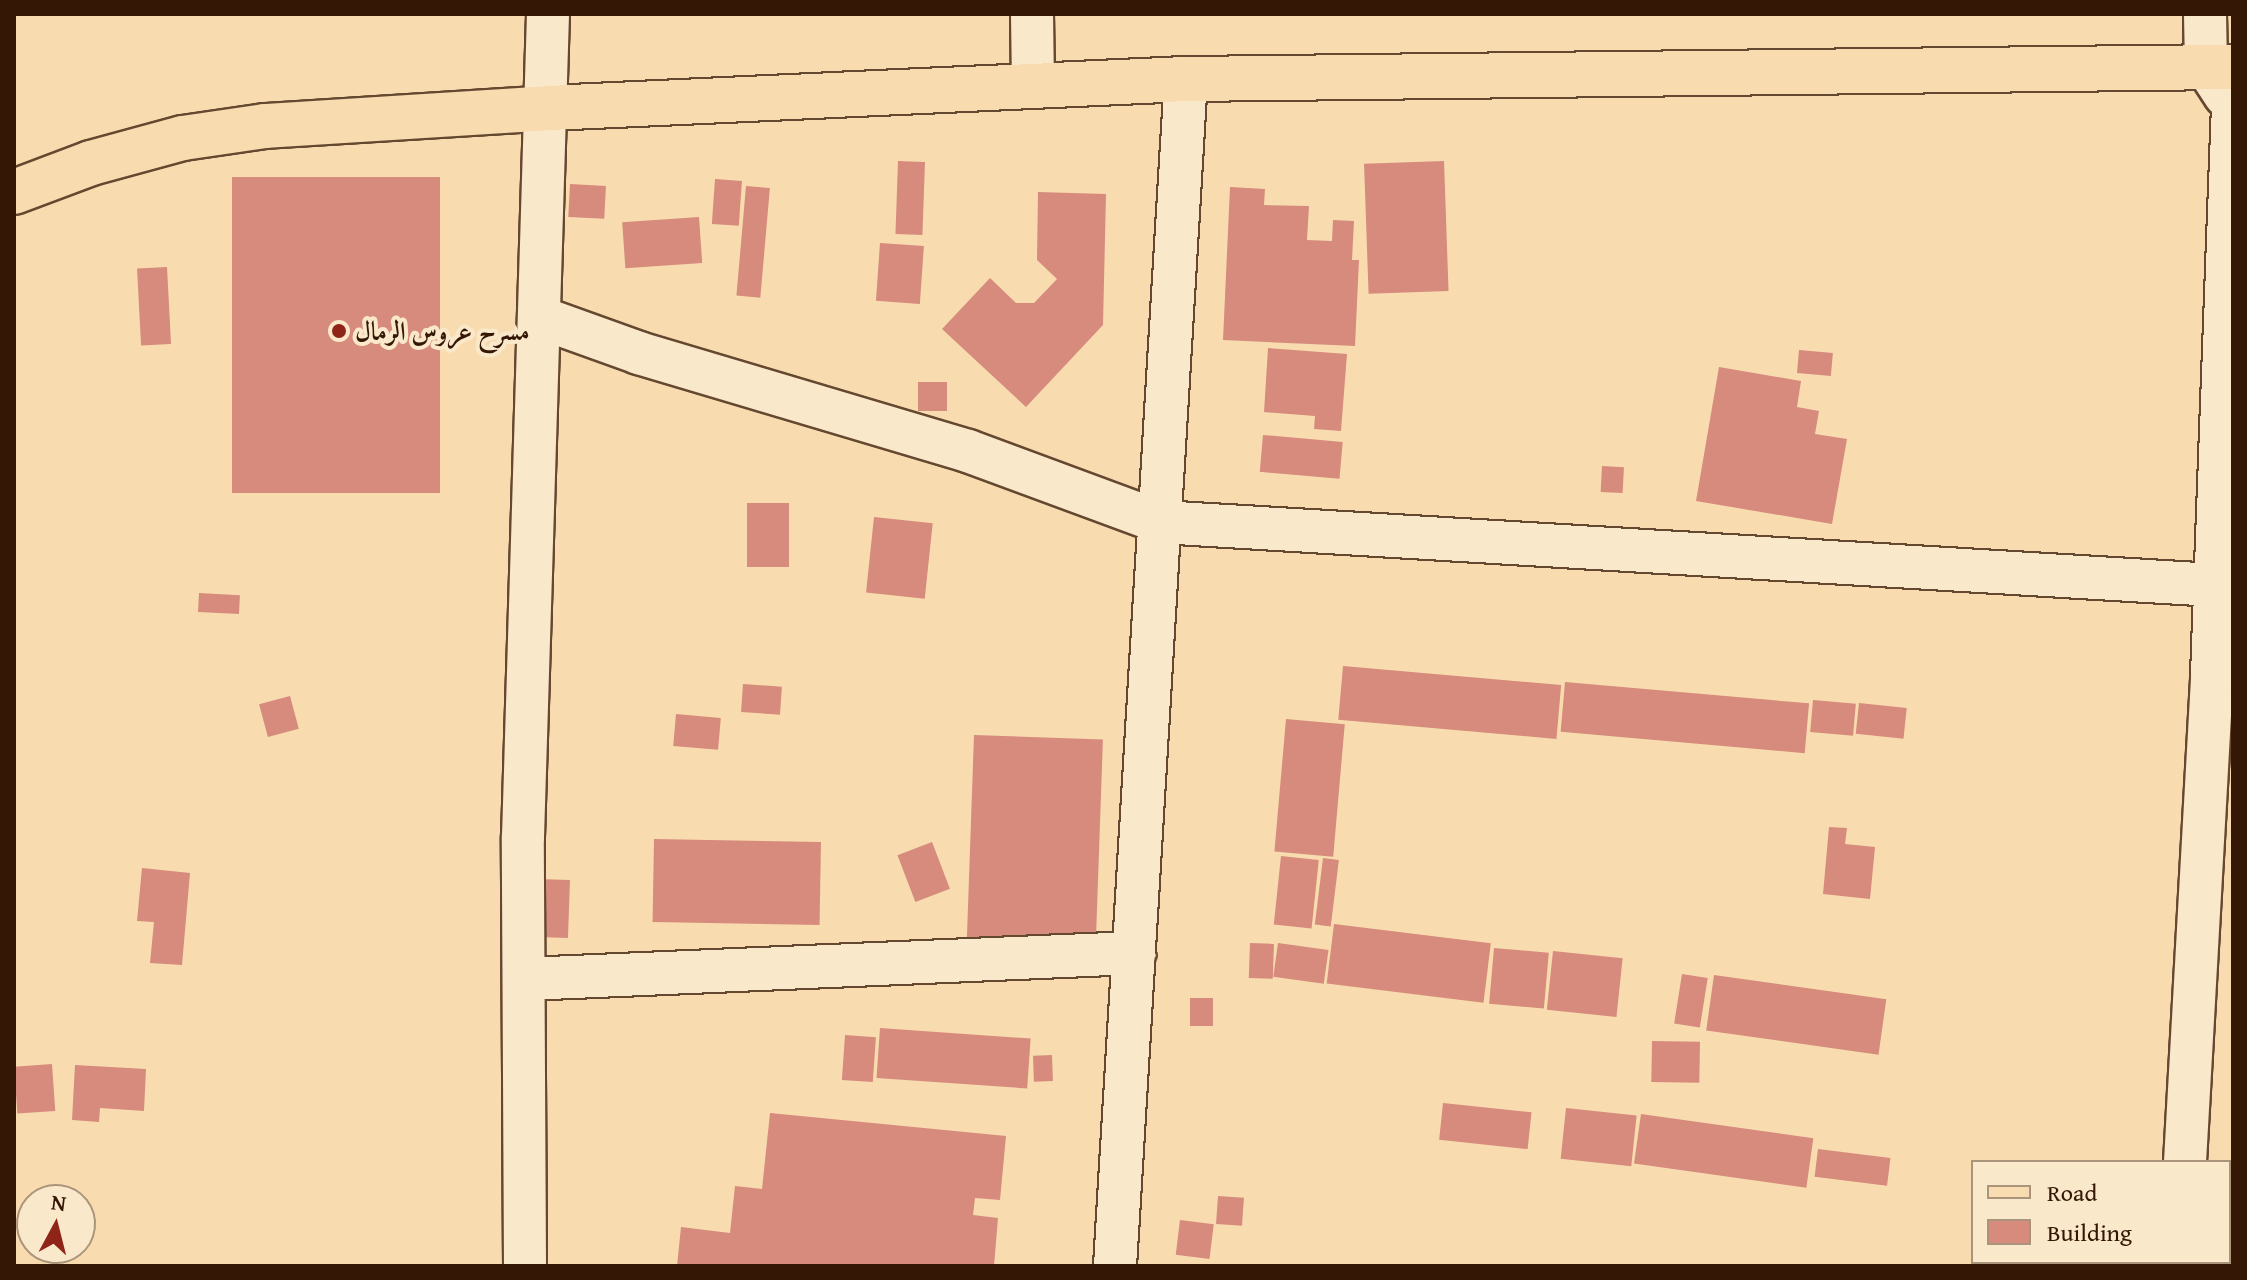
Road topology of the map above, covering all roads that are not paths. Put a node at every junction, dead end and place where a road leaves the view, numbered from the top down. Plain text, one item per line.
1 (548, 14) edge
2 (1032, 14) edge
3 (2205, 14) edge
4 (2220, 66) edge
5 (1186, 79) junction
6 (1033, 85) junction
7 (2233, 107) edge
8 (549, 108) junction
9 (14, 192) edge
10 (542, 318) junction
11 (1160, 522) junction
12 (2214, 585) junction
13 (2222, 675) edge
14 (1134, 953) junction
15 (526, 979) junction
16 (2185, 1160) edge
17 (525, 1266) edge
18 (1115, 1266) edge

1 - 8 street
2 - 6 street
3 - 4 street
4 - 5 main road
4 - 7 street
5 - 6 main road
5 - 11 street
6 - 8 main road
7 - 12 street
8 - 9 main road
8 - 10 street
10 - 11 street
10 - 15 street
11 - 12 street
11 - 14 street
12 - 13 street
13 - 16 street
14 - 15 street
14 - 18 street
15 - 17 street

